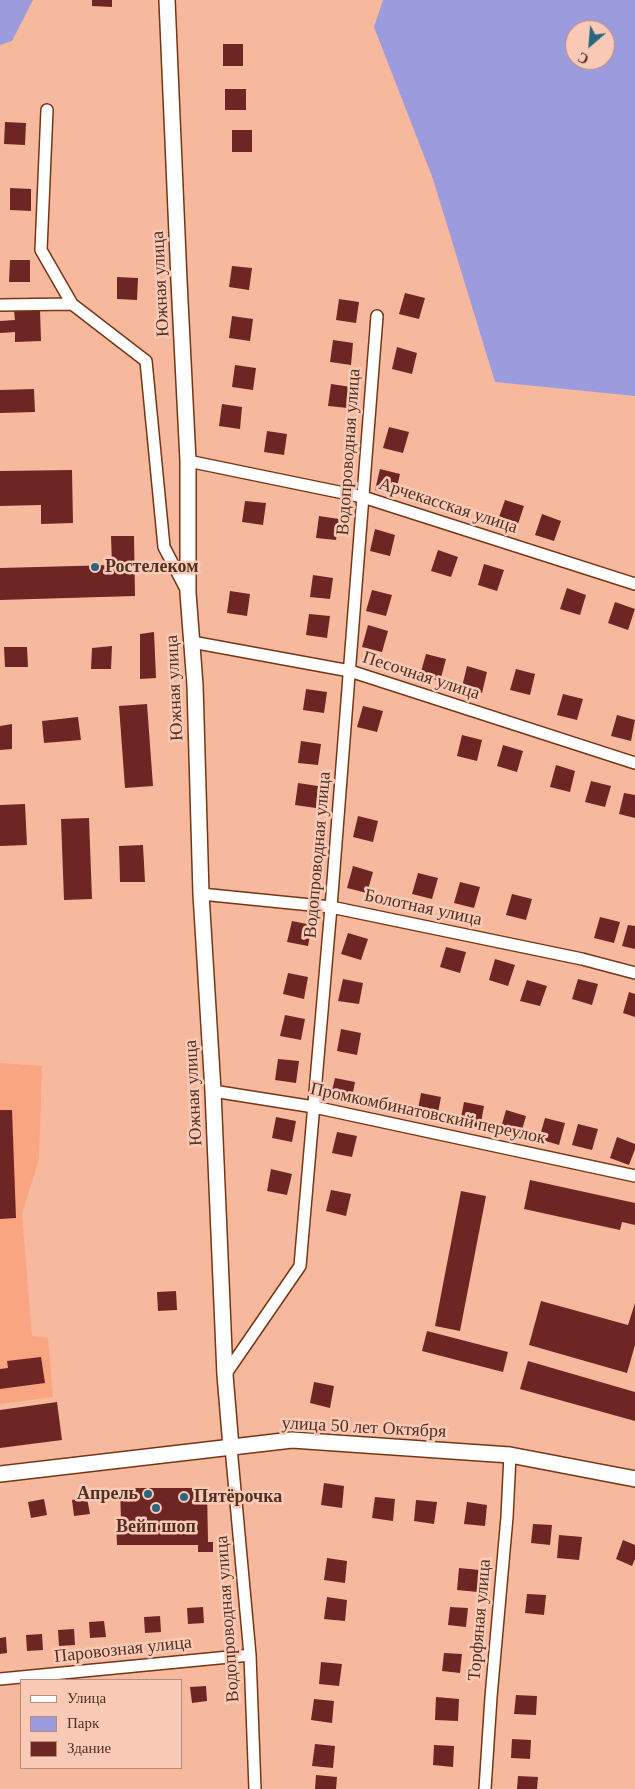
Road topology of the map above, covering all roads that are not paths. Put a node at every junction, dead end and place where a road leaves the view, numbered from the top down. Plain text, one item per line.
1 (167, 0) edge
2 (47, 110) dead end
3 (72, 304) junction
4 (0, 305) edge
5 (377, 316) dead end
6 (188, 461) junction
7 (363, 498) junction
8 (635, 584) edge
9 (188, 594) junction
10 (192, 642) junction
11 (350, 671) junction
12 (635, 763) edge
13 (201, 894) junction
14 (331, 907) junction
15 (635, 974) edge
16 (214, 1091) junction
17 (314, 1107) junction
18 (635, 1176) edge
19 (225, 1375) junction
20 (231, 1447) junction
21 (510, 1455) junction
22 (0, 1474) edge
23 (635, 1478) edge
24 (250, 1655) junction
25 (0, 1679) edge
26 (255, 1789) edge
27 (485, 1789) edge

1 - 6 street, Южная улица
2 - 3 street
3 - 4 street
3 - 9 street
5 - 7 street, Водопроводная улица
6 - 7 street, Арчекасская улица
6 - 9 street, Южная улица
7 - 8 street, Арчекасская улица
7 - 11 street, Водопроводная улица
9 - 10 street, Южная улица
10 - 11 street, Песочная улица
10 - 13 street, Южная улица
11 - 12 street, Песочная улица
11 - 14 street, Водопроводная улица
13 - 14 street, Болотная улица
13 - 16 street, Южная улица
14 - 15 street, Болотная улица
14 - 17 street, Водопроводная улица
16 - 17 street, Промкомбинатовский переулок
16 - 19 street, Южная улица
17 - 18 street, Промкомбинатовский переулок
17 - 19 street, Водопроводная улица
19 - 20 street, Южная улица
20 - 21 street, улица 50 лет Октября
20 - 22 street, улица 50 лет Октября
20 - 24 street, Водопроводная улица
21 - 23 street, улица 50 лет Октября
21 - 27 street, Торфяная улица
24 - 25 street, Паровозная улица
24 - 26 street, Водопроводная улица

